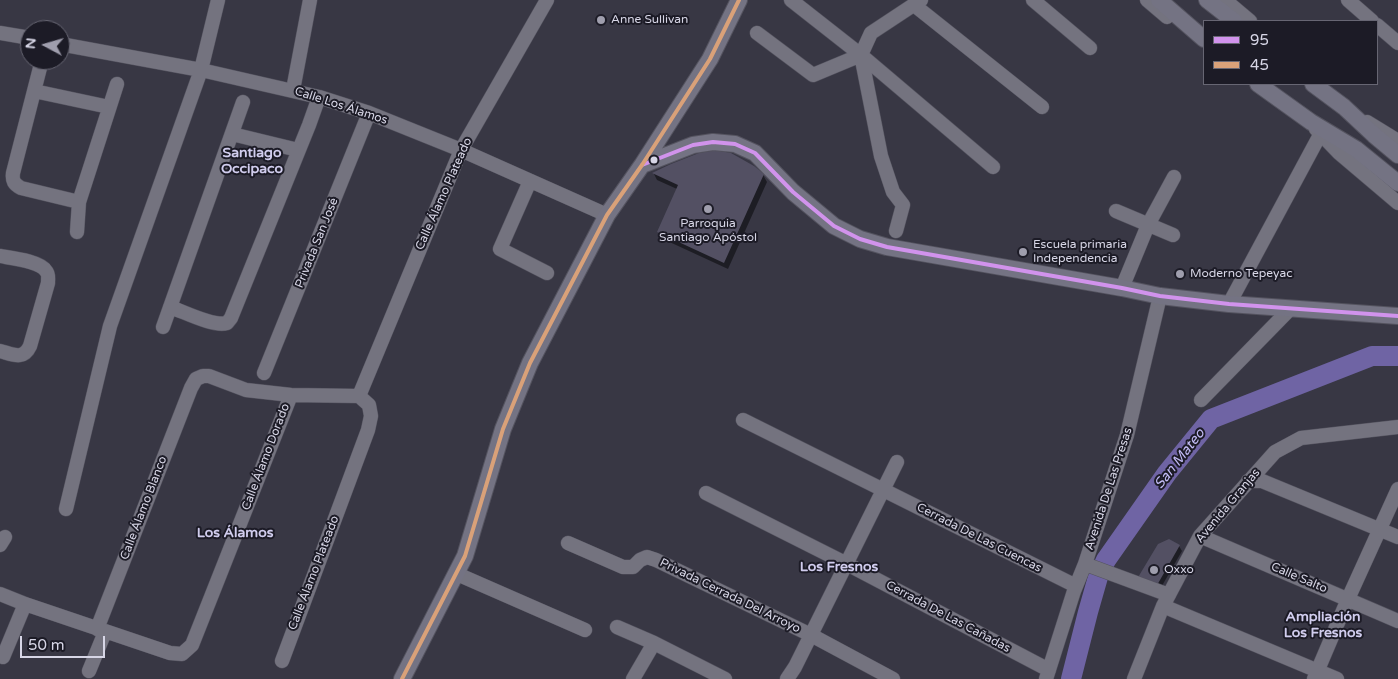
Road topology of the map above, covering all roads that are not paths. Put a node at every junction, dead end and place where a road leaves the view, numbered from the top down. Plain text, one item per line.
1 (218, 0) edge
2 (310, 0) edge
3 (546, 0) edge
4 (739, 0) edge
5 (791, 0) edge
6 (1033, 0) edge
7 (1147, 0) edge
8 (1159, 0) edge
9 (1207, 0) edge
10 (1225, 0) edge
11 (1348, 0) edge
12 (918, 3) edge
13 (1233, 20) edge
14 (1249, 20) edge
15 (1371, 20) edge
16 (1378, 26) edge
17 (0, 33) edge
18 (757, 33) dead end
19 (20, 36) edge
20 (1203, 38) edge
21 (1398, 43) edge
22 (70, 46) edge
23 (1203, 47) edge
24 (1090, 48) dead end
25 (861, 55) junction
26 (39, 70) edge
27 (201, 70) junction
28 (117, 84) dead end
29 (1259, 85) edge
30 (1314, 85) edge
31 (34, 90) junction
32 (293, 90) junction
33 (319, 97) junction
34 (243, 102) dead end
35 (109, 107) junction
36 (1042, 107) dead end
37 (1344, 107) junction
38 (370, 113) junction
39 (1316, 128) junction
40 (232, 134) junction
41 (1398, 142) edge
42 (298, 150) junction
43 (461, 150) junction
44 (1398, 155) edge
45 (642, 165) junction
46 (993, 167) dead end
47 (1174, 177) dead end
48 (530, 181) junction
49 (1398, 183) edge
50 (79, 202) junction
51 (1398, 203) edge
52 (1116, 212) dead end
53 (607, 215) junction
54 (1148, 225) junction
55 (896, 231) dead end
56 (77, 232) dead end
57 (1173, 235) dead end
58 (0, 256) edge
59 (547, 273) dead end
60 (1122, 288) junction
61 (1160, 296) junction
62 (1229, 304) junction
63 (170, 307) junction
64 (1291, 308) junction
65 (1398, 316) edge
66 (163, 328) dead end
67 (0, 351) edge
68 (264, 373) dead end
69 (291, 395) junction
70 (359, 396) junction
71 (1201, 400) dead end
72 (743, 420) dead end
73 (1398, 427) edge
74 (897, 462) dead end
75 (1248, 481) junction
76 (1398, 489) edge
77 (883, 490) junction
78 (706, 494) dead end
79 (66, 509) dead end
80 (1380, 529) junction
81 (1200, 536) junction
82 (1398, 537) edge
83 (568, 543) dead end
84 (847, 564) junction
85 (1088, 565) junction
86 (457, 574) junction
87 (1076, 586) junction
88 (0, 594) edge
89 (1348, 599) junction
90 (1166, 600) junction
91 (25, 604) junction
92 (1398, 621) edge
93 (617, 627) dead end
94 (101, 630) junction
95 (585, 630) dead end
96 (811, 636) junction
97 (654, 643) junction
98 (3, 657) dead end
99 (282, 661) dead end
100 (89, 671) dead end
101 (1048, 674) edge
102 (1316, 675) edge
103 (1138, 678) edge
104 (402, 679) edge
105 (633, 679) edge
106 (725, 679) edge
107 (787, 679) edge
108 (893, 679) edge
109 (1337, 679) edge

1 - 27 street
2 - 32 street
3 - 43 street, Calle Álamo Plateado
4 - 45 main road
5 - 25 street
6 - 24 street
7 - 23 street
8 - 20 main road
9 - 13 main road
10 - 14 street
11 - 15 street
12 - 25 street
12 - 36 street
16 - 21 street
17 - 19 street
18 - 25 street
22 - 27 street, Calle Los Álamos
25 - 46 street
25 - 55 street
26 - 31 street
27 - 32 street, Calle Los Álamos
27 - 79 street
28 - 35 street
29 - 39 main road
30 - 37 main road
31 - 35 street
31 - 50 street
32 - 33 street, Calle Los Álamos
33 - 38 street, Calle Los Álamos
33 - 42 street
34 - 40 street
35 - 50 street
37 - 41 street
37 - 44 main road
38 - 43 street, Calle Los Álamos
38 - 68 street, Privada San José
39 - 49 main road
39 - 51 street
39 - 62 street
40 - 42 street
40 - 63 street
42 - 63 street
43 - 48 street, Calle Los Álamos
43 - 70 street, Calle Álamo Plateado
45 - 53 main road
45 - 60 main road
47 - 54 street
48 - 53 street, Calle Los Álamos
48 - 59 street
50 - 56 street
52 - 54 street
53 - 86 main road
54 - 57 street
54 - 60 street
58 - 67 street
60 - 61 main road
61 - 62 main road
61 - 85 street, Avenida De Las Presas
62 - 64 main road
63 - 66 street
64 - 65 main road
64 - 71 street
69 - 70 street
69 - 94 street, Calle Álamo Blanco
69 - 94 street, Calle Álamo Dorado
70 - 99 street, Calle Álamo Plateado
72 - 77 street, Cerrada De Las Cuencas
73 - 75 street, Avenida Granjas
74 - 77 street
75 - 80 street
75 - 81 street, Avenida Granjas
76 - 80 street
77 - 84 street
77 - 87 street, Cerrada De Las Cuencas
78 - 84 street, Cerrada De Las Cañadas
80 - 82 street
80 - 89 street
81 - 89 street, Calle Salto
81 - 90 street, Avenida Granjas
83 - 96 street, Privada Cerrada Del Arroyo
84 - 96 street
84 - 101 street, Cerrada De Las Cañadas
85 - 87 street, Avenida De Las Presas
85 - 90 street
86 - 95 street
86 - 104 main road
87 - 101 street, Avenida De Las Presas
88 - 91 street
89 - 92 street, Calle Salto
89 - 102 street
90 - 102 street
90 - 103 street, Avenida Granjas
91 - 94 street
91 - 98 street
93 - 97 street
94 - 100 street, Calle Álamo Blanco
96 - 107 street
96 - 108 street
97 - 105 street
97 - 106 street
102 - 109 street

